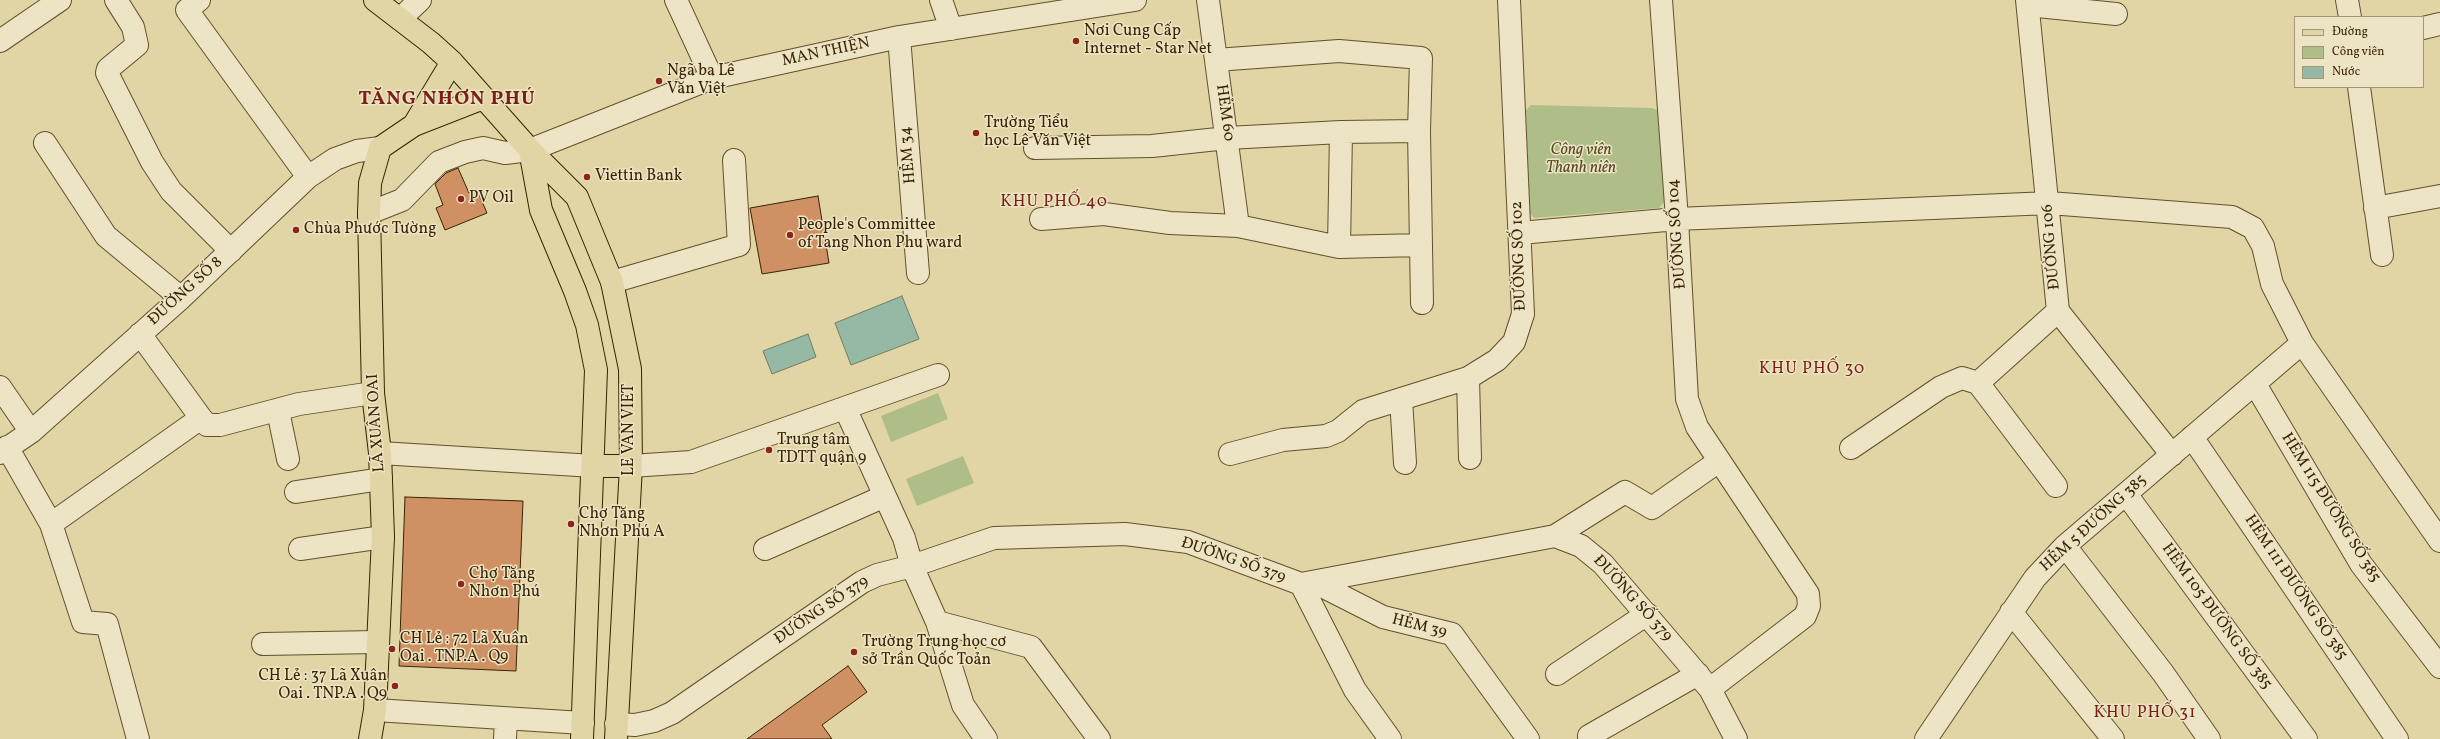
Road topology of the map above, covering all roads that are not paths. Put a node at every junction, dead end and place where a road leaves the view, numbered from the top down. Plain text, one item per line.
1 (60, 0) edge
2 (116, 0) edge
3 (375, 0) edge
4 (420, 0) edge
5 (676, 0) edge
6 (941, 0) edge
7 (1135, 0) edge
8 (1208, 0) edge
9 (1510, 0) edge
10 (1661, 0) edge
11 (2348, 0) edge
12 (2028, 2) edge
13 (193, 5) edge
14 (2116, 14) dead end
15 (2350, 16) edge
16 (400, 19) junction
17 (2440, 24) edge
18 (2424, 28) edge
19 (952, 29) junction
20 (899, 37) junction
21 (0, 41) edge
22 (1216, 60) junction
23 (452, 62) junction
24 (712, 78) junction
25 (2359, 88) edge
26 (483, 98) junction
27 (414, 125) junction
28 (1419, 131) junction
29 (1341, 132) junction
30 (1228, 138) junction
31 (45, 143) dead end
32 (380, 148) junction
33 (1035, 148) dead end
34 (530, 150) junction
35 (734, 160) dead end
36 (308, 177) junction
37 (2440, 196) edge
38 (2049, 203) junction
39 (2375, 208) junction
40 (369, 213) junction
41 (1041, 219) dead end
42 (1677, 219) junction
43 (1238, 226) junction
44 (1520, 233) junction
45 (1421, 245) junction
46 (1339, 247) junction
47 (231, 251) junction
48 (2382, 255) dead end
49 (918, 273) dead end
50 (612, 282) junction
51 (181, 298) junction
52 (1422, 303) dead end
53 (2058, 312) junction
54 (140, 334) junction
55 (2302, 343) junction
56 (938, 375) dead end
57 (1468, 378) junction
58 (1978, 383) junction
59 (2255, 384) junction
60 (0, 387) edge
61 (373, 393) junction
62 (1401, 399) junction
63 (844, 408) junction
64 (278, 411) junction
65 (201, 418) junction
66 (31, 432) junction
67 (2192, 438) junction
68 (1851, 448) dead end
69 (4, 450) edge
70 (380, 453) junction
71 (1230, 454) dead end
72 (2172, 455) junction
73 (1470, 458) dead end
74 (288, 459) dead end
75 (1719, 461) junction
76 (1405, 463) dead end
77 (594, 466) junction
78 (631, 466) junction
79 (381, 479) junction
80 (2056, 486) dead end
81 (296, 492) dead end
82 (2126, 494) junction
83 (885, 496) junction
84 (51, 524) junction
85 (1555, 536) junction
86 (383, 537) junction
87 (2440, 541) edge
88 (2065, 546) junction
89 (300, 549) dead end
90 (765, 549) dead end
91 (912, 566) junction
92 (1307, 583) junction
93 (2011, 612) junction
94 (1646, 614) junction
95 (938, 622) junction
96 (377, 642) junction
97 (263, 644) dead end
98 (2440, 667) edge
99 (1557, 674) dead end
100 (1704, 682) junction
101 (375, 710) junction
102 (506, 729) edge
103 (582, 731) edge
104 (616, 732) edge
105 (138, 739) edge
106 (370, 739) edge
107 (986, 739) edge
108 (1099, 739) edge
109 (1390, 739) edge
110 (1528, 739) edge
111 (1590, 739) edge
112 (1736, 739) edge
113 (1926, 739) edge
114 (2113, 739) edge
115 (2209, 739) edge
116 (2306, 739) edge
117 (2397, 739) edge

1 - 21 street
2 - 47 street
3 - 16 main road, LE VAN VIET
4 - 16 street
5 - 24 street
6 - 19 street
7 - 19 street, MAN THIỆN
8 - 22 street, HẺM 60
9 - 44 street, ĐƯỜNG SỐ 102
10 - 42 street, ĐƯỜNG SỐ 104
11 - 15 street
12 - 14 street
12 - 38 street, ĐƯỜNG 106
13 - 36 street
16 - 23 main road, LE VAN VIET
17 - 18 street
19 - 20 street, MAN THIỆN
20 - 24 street, MAN THIỆN
20 - 49 street, HẺM 34
22 - 28 street
22 - 30 street, HẺM 60
23 - 26 main road, LE VAN VIET
23 - 27 main road
24 - 34 street, MAN THIỆN
25 - 39 street
26 - 27 main road
26 - 34 main road, LE VAN VIET
27 - 32 main road
28 - 29 street
28 - 45 street
29 - 30 street
29 - 46 street
30 - 33 street
30 - 43 street, HẺM 60
31 - 51 street
32 - 36 street, ĐƯỜNG SỐ 8
32 - 40 main road, LÃ XUÂN OAI
34 - 40 street, MAN THIỆN
34 - 50 main road, LE VAN VIET
34 - 77 main road
35 - 50 street
36 - 47 street, ĐƯỜNG SỐ 8
37 - 39 street
38 - 42 street
38 - 53 street, ĐƯỜNG 106
38 - 55 street
39 - 48 street
40 - 61 main road, LÃ XUÂN OAI
41 - 43 street
42 - 44 street
42 - 75 street, ĐƯỜNG SỐ 104
43 - 46 street
44 - 57 street, ĐƯỜNG SỐ 102
45 - 46 street
45 - 52 street
47 - 51 street, ĐƯỜNG SỐ 8
50 - 78 main road, LE VAN VIET
51 - 54 street, ĐƯỜNG SỐ 8
53 - 58 street
53 - 72 street, ĐƯỜNG 106
54 - 65 street
54 - 66 street, ĐƯỜNG SỐ 8
55 - 59 street, HẺM 5 ĐƯỜNG 385
55 - 87 street
56 - 63 street
57 - 62 street, ĐƯỜNG SỐ 102
57 - 73 street
58 - 68 street
58 - 80 street
59 - 67 street, HẺM 5 ĐƯỜNG 385
59 - 98 street, HẺM 115 ĐƯỜNG SỐ 385
60 - 66 street
61 - 64 street
61 - 70 main road, LÃ XUÂN OAI
62 - 71 street, ĐƯỜNG SỐ 102
62 - 76 street
63 - 78 street
63 - 83 street
64 - 65 street
64 - 74 street
65 - 84 street
66 - 69 street, ĐƯỜNG SỐ 8
67 - 72 street, HẺM 5 ĐƯỜNG 385
67 - 117 street, HẺM 111 ĐƯỜNG SỐ 385
69 - 84 street
70 - 77 street
70 - 79 main road, LÃ XUÂN OAI
72 - 82 street, HẺM 5 ĐƯỜNG 385
75 - 85 street
75 - 100 street
77 - 78 main road
77 - 103 main road
78 - 104 main road, LE VAN VIET
79 - 81 street
79 - 86 main road, LÃ XUÂN OAI
82 - 88 street, HẺM 5 ĐƯỜNG 385
82 - 116 street, HẺM 105 ĐƯỜNG SỐ 385
83 - 90 street
83 - 91 street
84 - 105 street
85 - 92 street
85 - 94 street, ĐƯỜNG SỐ 379
86 - 89 street
86 - 96 main road, LÃ XUÂN OAI
88 - 93 street, HẺM 5 ĐƯỜNG 385
88 - 115 street
91 - 92 street, ĐƯỜNG SỐ 379
91 - 95 street
91 - 104 street, ĐƯỜNG SỐ 379
92 - 109 street
92 - 110 street, HẺM 39
93 - 113 street, HẺM 5 ĐƯỜNG 385
93 - 114 street
94 - 99 street
94 - 100 street, ĐƯỜNG SỐ 379
95 - 107 street
95 - 108 street
96 - 97 street
96 - 101 main road, LÃ XUÂN OAI
100 - 111 street
100 - 112 street, ĐƯỜNG SỐ 379
101 - 102 street
101 - 106 main road, LÃ XUÂN OAI
102 - 103 street
103 - 104 main road

